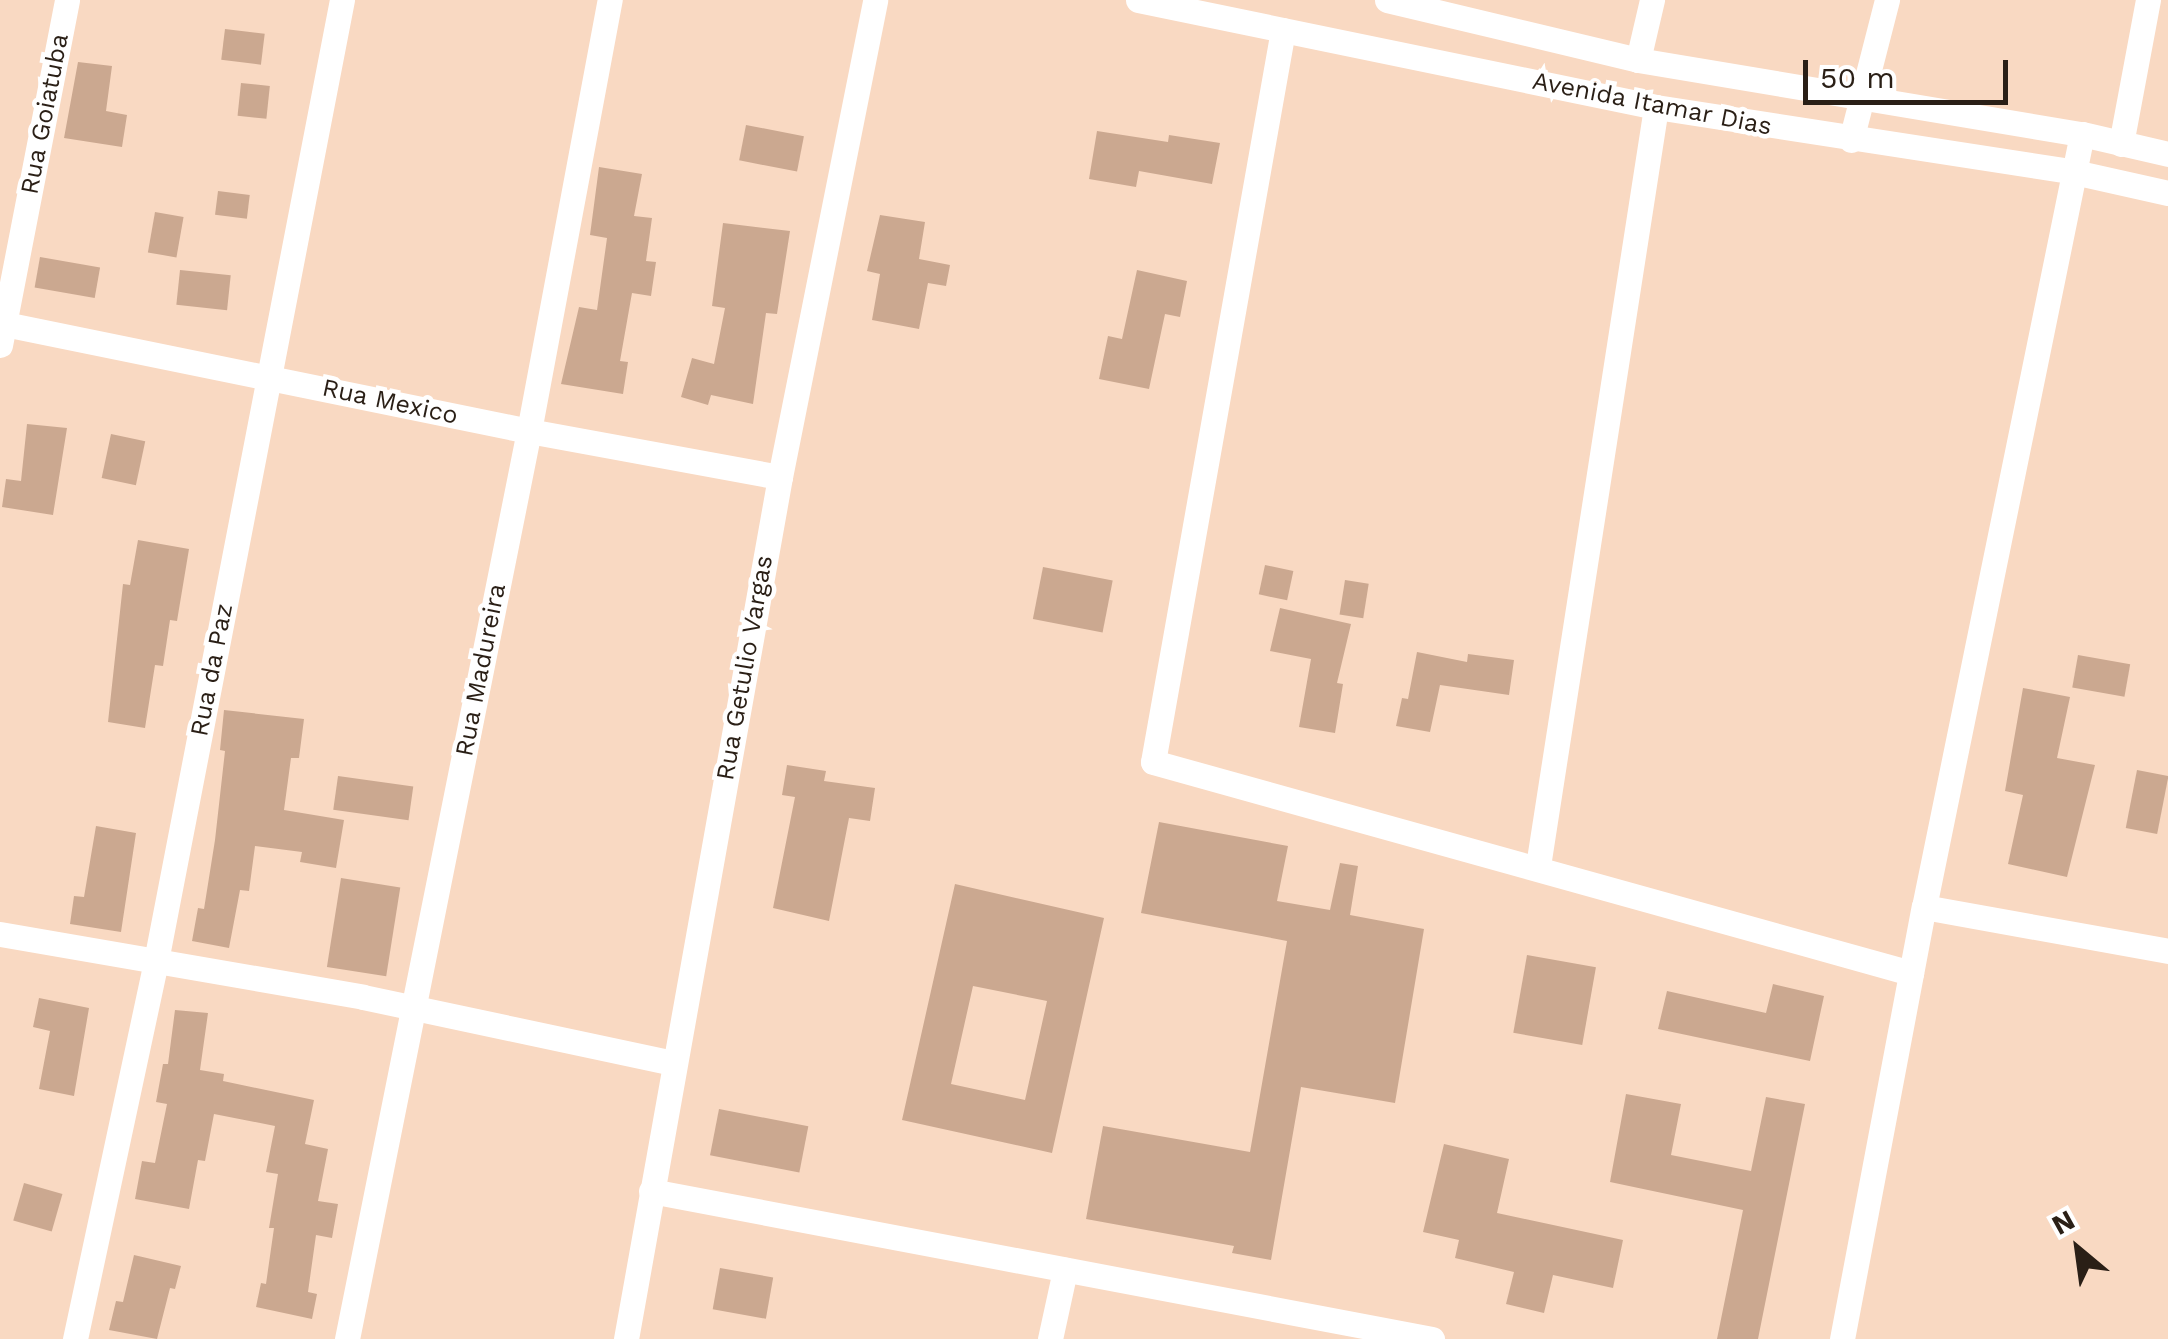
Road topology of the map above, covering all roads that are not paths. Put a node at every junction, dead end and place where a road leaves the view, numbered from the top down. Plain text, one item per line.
1 (67, 0) edge
2 (342, 0) edge
3 (610, 0) edge
4 (875, 0) edge
5 (1138, 0) edge
6 (1387, 0) edge
7 (1652, 0) edge
8 (1888, 0) edge
9 (2148, 0) edge
10 (1282, 30) junction
11 (1638, 60) junction
12 (1860, 99) junction
13 (1656, 108) junction
14 (2082, 134) junction
15 (1851, 140) junction
16 (2121, 144) junction
17 (2168, 154) edge
18 (2074, 172) junction
19 (2168, 193) edge
20 (1, 331) edge
21 (268, 376) junction
22 (530, 431) junction
23 (780, 477) junction
24 (1538, 866) junction
25 (1924, 906) junction
26 (0, 934) edge
27 (2168, 951) edge
28 (156, 961) junction
29 (1911, 973) junction
30 (412, 1009) junction
31 (673, 1063) junction
32 (651, 1191) junction
33 (1065, 1270) junction
34 (74, 1339) edge
35 (347, 1339) edge
36 (626, 1339) edge
37 (1050, 1339) edge
38 (1432, 1339) edge
39 (1842, 1339) edge

1 - 20 street, Rua Goiatuba
2 - 21 street, Rua da Paz
3 - 22 street, Rua Madureira
4 - 23 street, Rua Getulio Vargas
5 - 10 street, Avenida Itamar Dias
6 - 11 street, Avenida Itamar Dias
7 - 11 street
8 - 12 street
9 - 16 street
10 - 13 street, Avenida Itamar Dias
10 - 24 street
11 - 12 street, Avenida Itamar Dias
12 - 14 street, Avenida Itamar Dias
12 - 15 street
13 - 15 street, Avenida Itamar Dias
13 - 24 street
14 - 16 street, Avenida Itamar Dias
14 - 18 street
15 - 18 street, Avenida Itamar Dias
16 - 17 street, Avenida Itamar Dias
18 - 19 street, Avenida Itamar Dias
18 - 25 street
20 - 21 street, Rua Mexico
21 - 22 street, Rua Mexico
21 - 28 street, Rua da Paz
22 - 23 street, Rua Mexico
22 - 30 street, Rua Madureira
23 - 31 street, Rua Getulio Vargas
24 - 29 street
25 - 27 street
25 - 29 street
26 - 28 street
28 - 30 street
28 - 34 street, Rua da Paz
29 - 39 street
30 - 31 street
30 - 35 street, Rua Madureira
31 - 32 street, Rua Getulio Vargas
32 - 33 street
32 - 36 street, Rua Getulio Vargas
33 - 37 street
33 - 38 street

